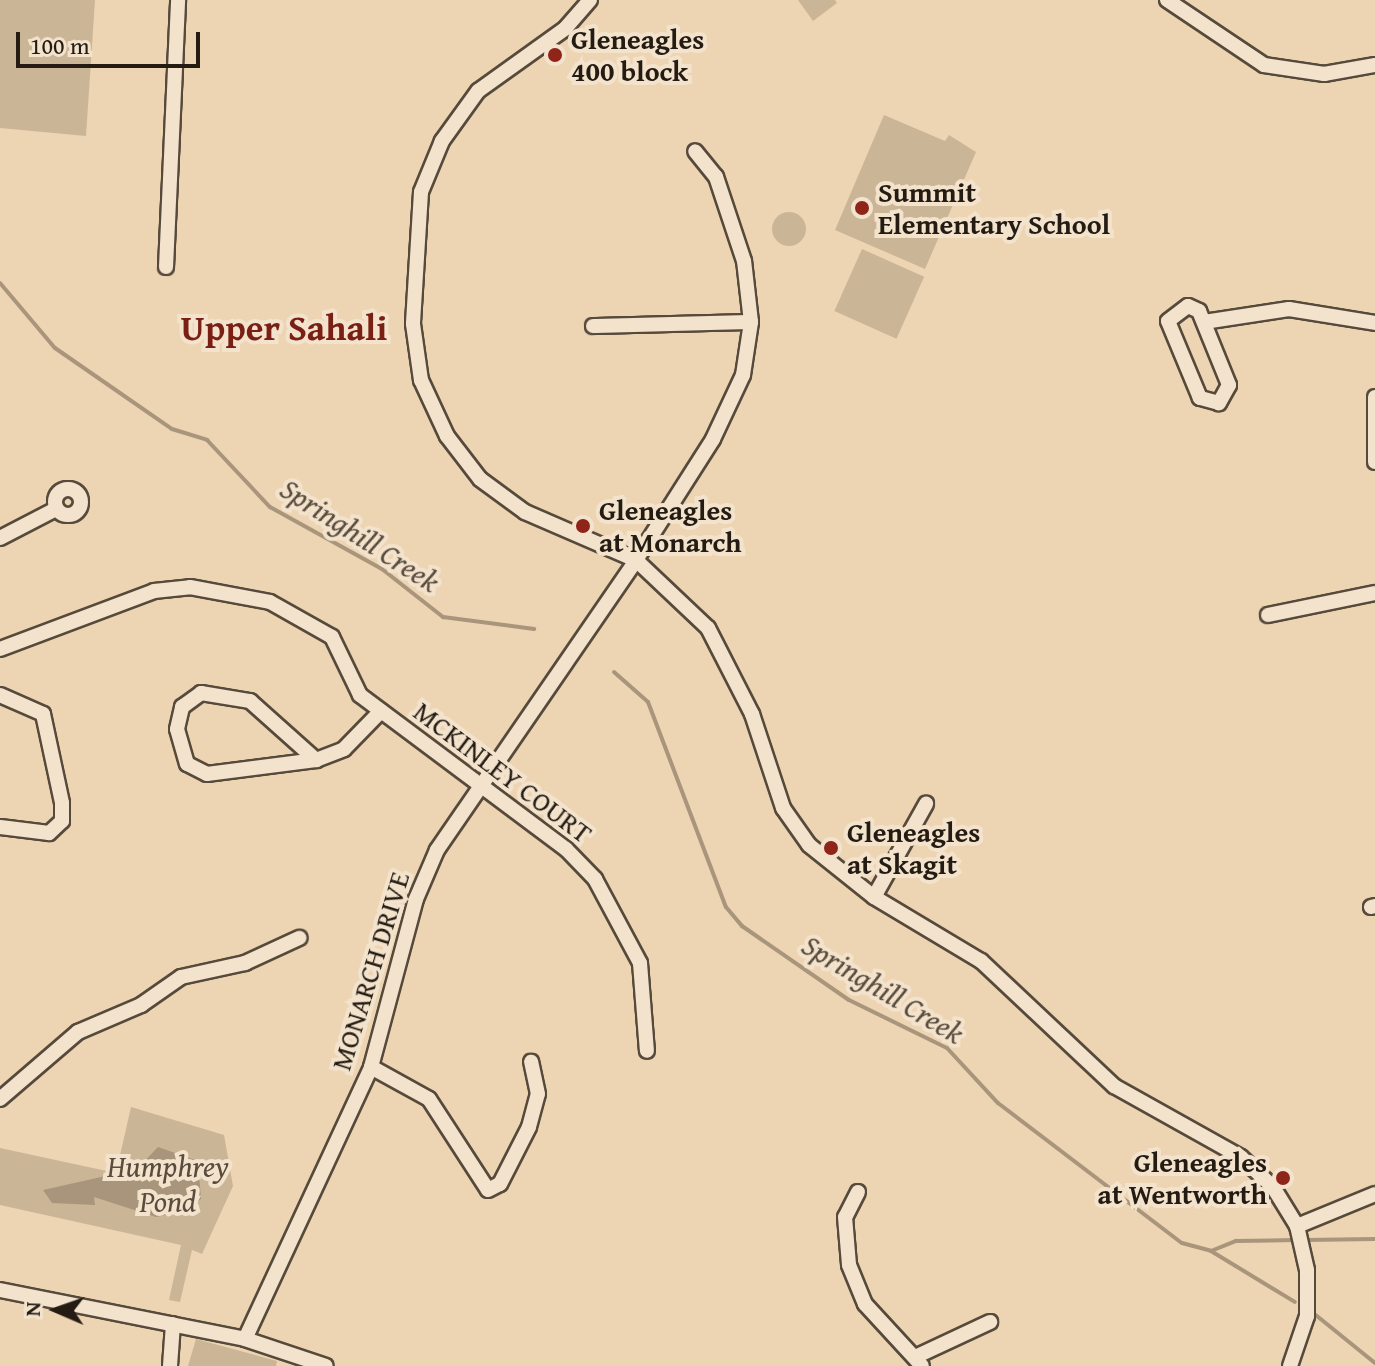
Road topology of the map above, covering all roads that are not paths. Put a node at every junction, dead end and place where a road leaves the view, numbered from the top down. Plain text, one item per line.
1 (178, 0) edge
2 (590, 0) edge
3 (1167, 0) edge
4 (1375, 65) edge
5 (695, 151) dead end
6 (166, 267) dead end
7 (751, 322) junction
8 (1204, 322) junction
9 (1375, 323) edge
10 (593, 326) dead end
11 (1375, 397) edge
12 (1375, 462) edge
13 (56, 509) dead end
14 (0, 538) edge
15 (636, 560) junction
16 (1375, 593) edge
17 (1268, 615) dead end
18 (2, 643) edge
19 (0, 695) edge
20 (381, 711) junction
21 (316, 760) junction
22 (481, 788) junction
23 (926, 804) dead end
24 (0, 827) edge
25 (874, 897) junction
26 (299, 938) dead end
27 (647, 1051) dead end
28 (531, 1062) dead end
29 (371, 1067) junction
30 (0, 1099) edge
31 (858, 1192) dead end
32 (1375, 1194) edge
33 (1297, 1226) junction
34 (0, 1290) edge
35 (990, 1322) dead end
36 (173, 1324) junction
37 (245, 1339) junction
38 (918, 1362) edge
39 (170, 1366) edge
40 (326, 1366) edge
41 (1290, 1366) edge

1 - 6 street
2 - 15 street
3 - 4 street
5 - 7 street, MONARCH DRIVE
7 - 10 street
7 - 15 street, MONARCH DRIVE
8 - 8 street
8 - 9 street
11 - 12 street
13 - 14 street
15 - 22 street, MONARCH DRIVE
15 - 25 street
16 - 17 street
18 - 20 street, MCKINLEY COURT
19 - 24 street
20 - 21 street
20 - 22 street, MCKINLEY COURT
21 - 21 street
22 - 27 street, MCKINLEY COURT
22 - 29 street, MONARCH DRIVE
23 - 25 street
25 - 33 street
26 - 30 street
28 - 29 street
29 - 37 street, MONARCH DRIVE
31 - 38 street
32 - 33 street
33 - 41 street
34 - 36 street
35 - 38 street
36 - 37 street
36 - 39 street
37 - 40 street

